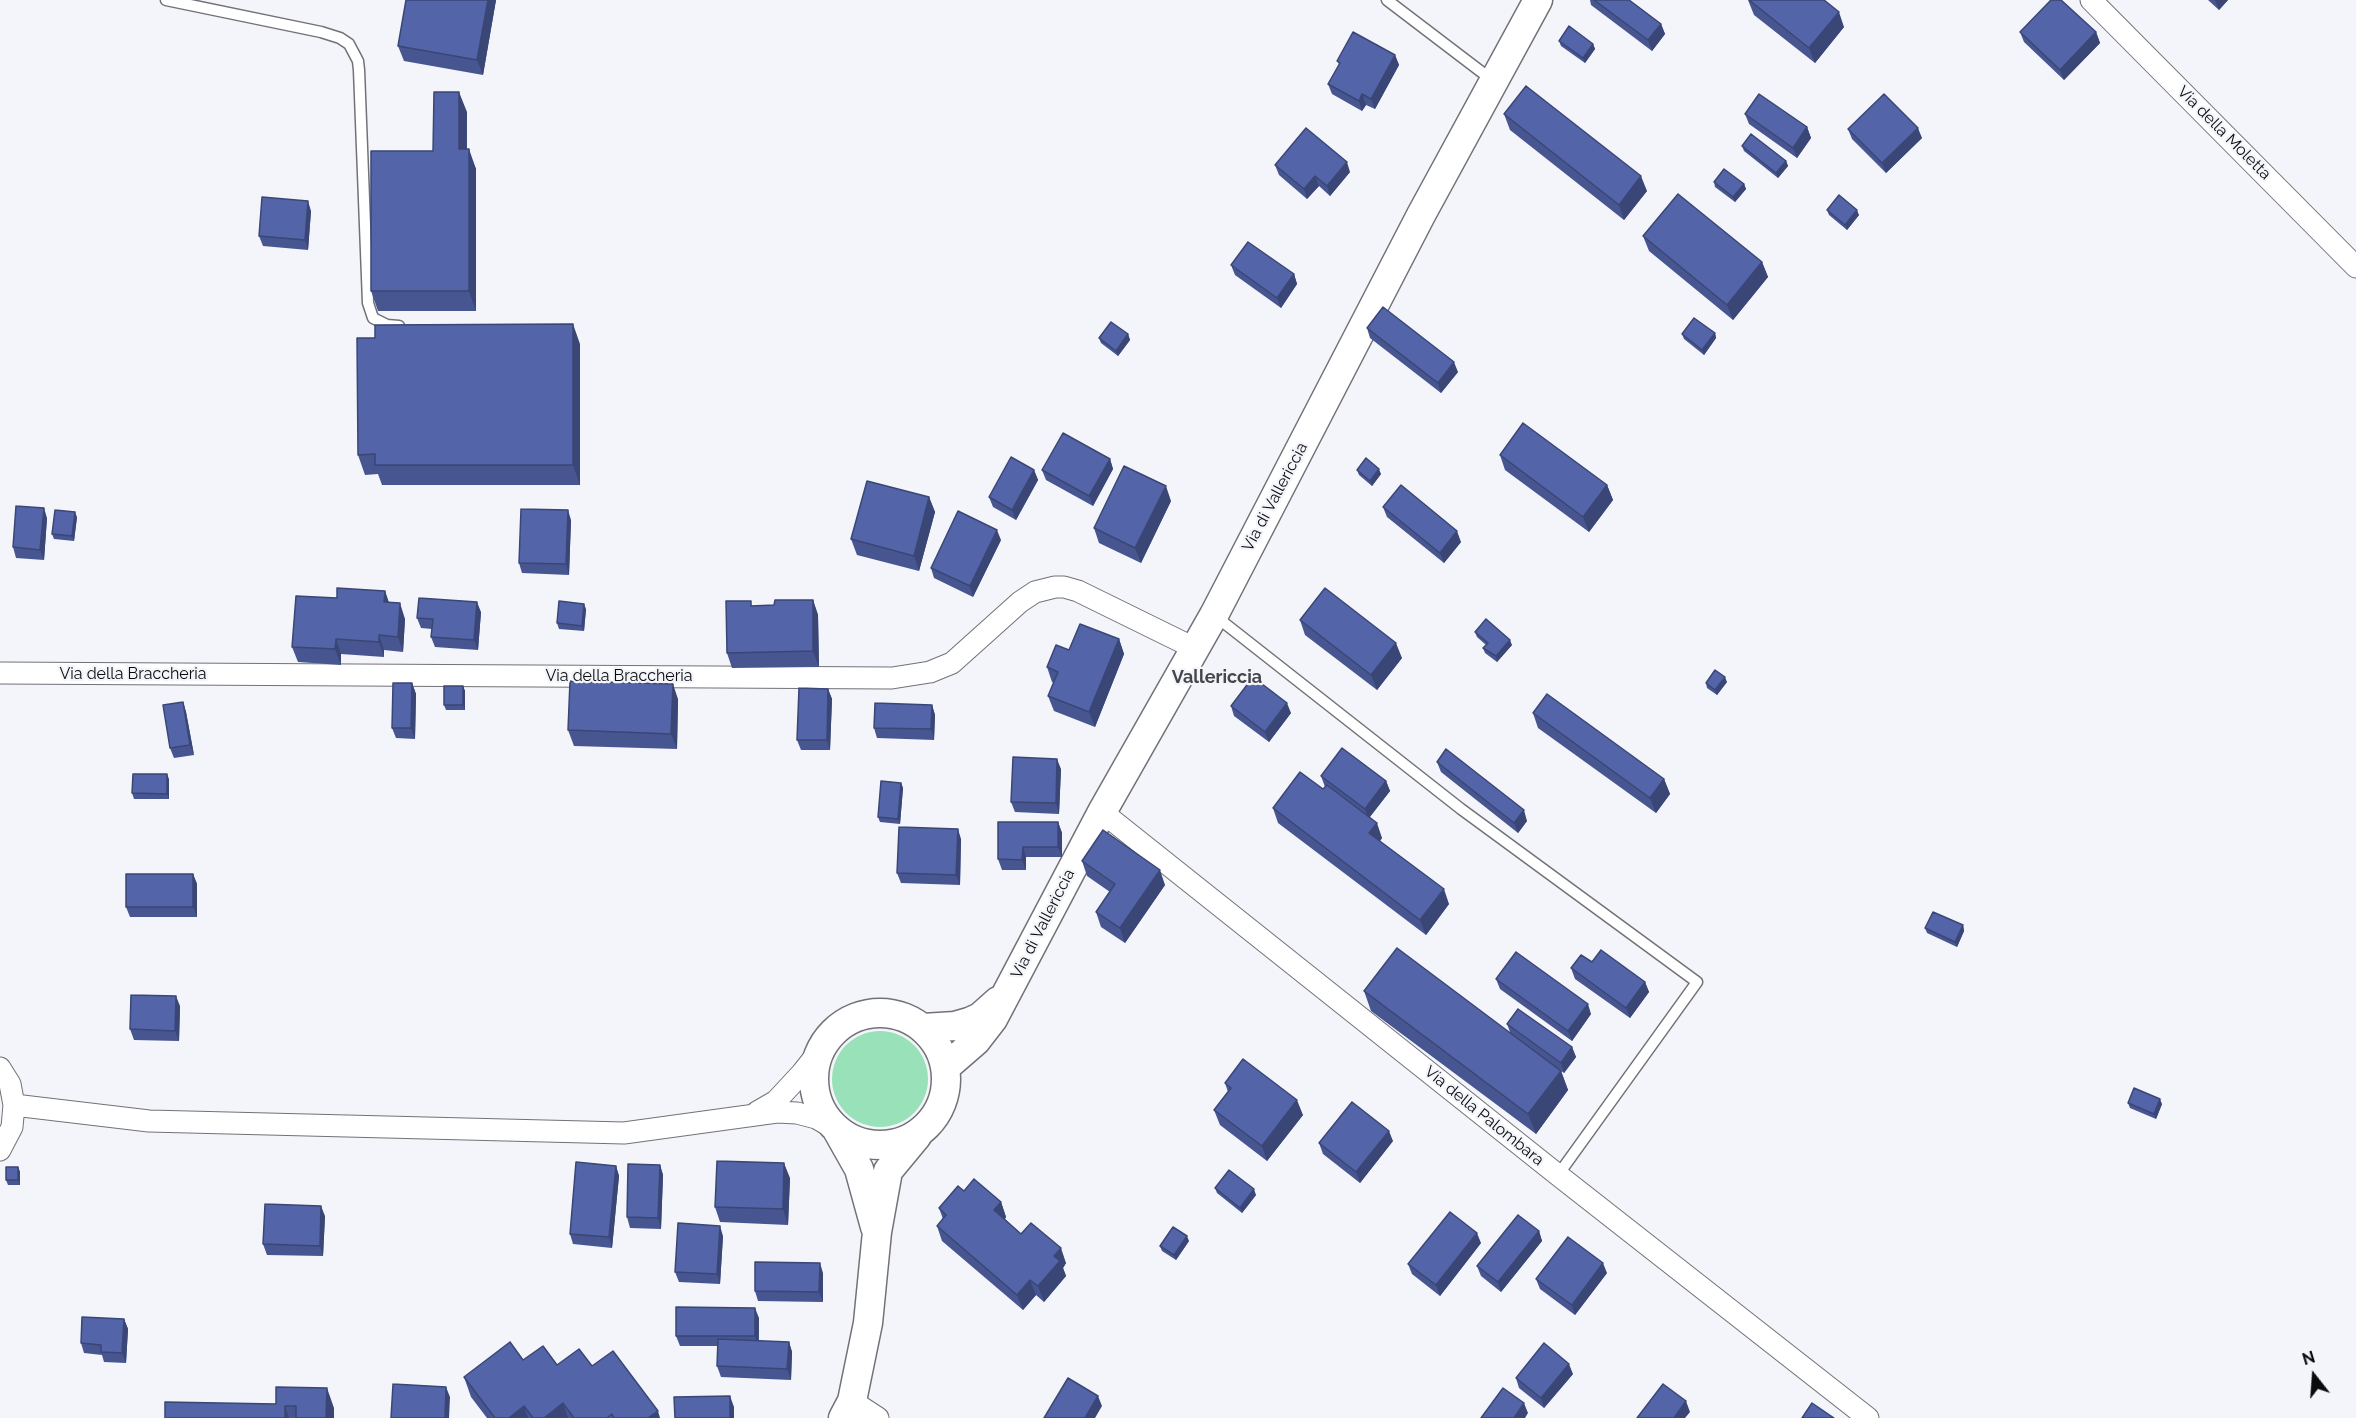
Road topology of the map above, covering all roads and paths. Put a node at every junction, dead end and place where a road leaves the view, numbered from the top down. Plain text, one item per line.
1 (166, 0) edge
2 (1387, 0) edge
3 (1538, 0) edge
4 (2091, 0) edge
5 (1493, 81) junction
6 (2356, 267) edge
7 (405, 326) edge
8 (1214, 615) junction
9 (1194, 648) junction
10 (0, 673) edge
11 (1102, 812) junction
12 (1008, 991) junction
13 (923, 1028) junction
14 (821, 1049) junction
15 (946, 1067) junction
16 (0, 1068) edge
17 (15, 1106) junction
18 (751, 1114) junction
19 (837, 1130) junction
20 (918, 1134) junction
21 (0, 1150) edge
22 (1558, 1175) junction
23 (877, 1232) junction
24 (848, 1410) edge
25 (878, 1418) edge
26 (1868, 1418) edge

1 - 7 lane
2 - 5 lane
3 - 5 street, Via di Vallericcia
4 - 6 street, Via della Moletta
5 - 8 street, Via di Vallericcia
8 - 9 street, Via di Vallericcia
8 - 22 lane
9 - 10 street, Via della Braccheria
9 - 11 street, Via di Vallericcia
11 - 12 street, Via di Vallericcia
11 - 22 street, Via della Palombara
12 - 13 street, Via di Vallericcia
12 - 15 street, Via di Vallericcia
13 - 14 street, Via di Vallericcia
13 - 15 street, Via di Vallericcia
14 - 18 street
14 - 19 street, Via di Vallericcia
15 - 20 street, Via di Vallericcia
16 - 17 street
17 - 18 street
17 - 21 street
18 - 19 street
19 - 20 street, Via di Vallericcia
19 - 23 street, Via di Vallericcia
20 - 23 street, Via di Vallericcia
22 - 26 street, Via della Palombara
23 - 24 street, Via di Vallericcia
24 - 25 street

